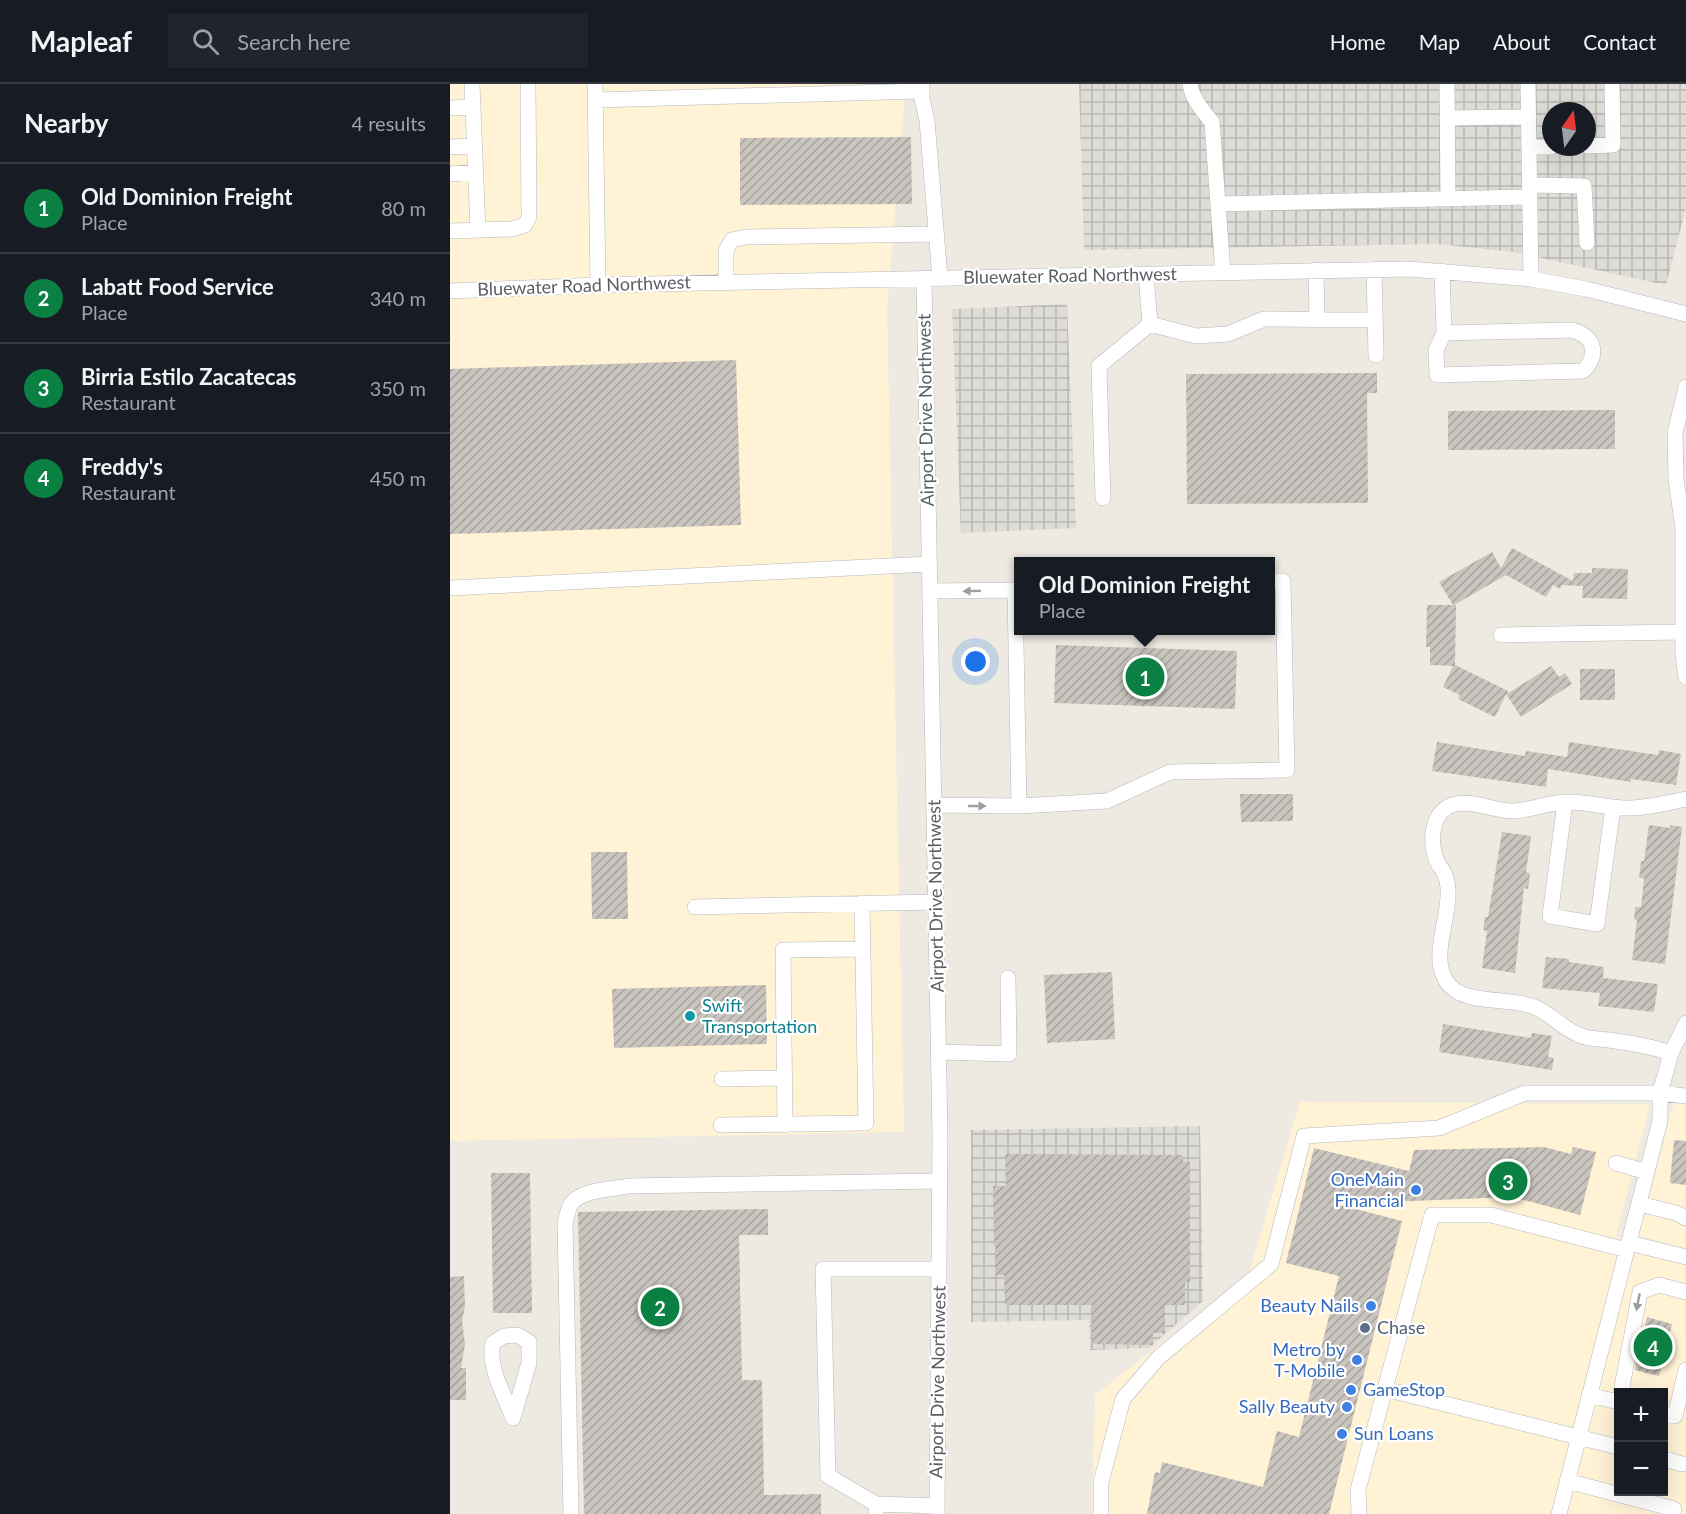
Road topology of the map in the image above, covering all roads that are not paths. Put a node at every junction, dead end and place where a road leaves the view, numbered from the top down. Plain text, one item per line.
1 (472, 84) edge
2 (528, 84) edge
3 (594, 84) edge
4 (1190, 84) edge
5 (1447, 84) edge
6 (1528, 84) edge
7 (1612, 84) edge
8 (922, 87) edge
9 (777, 89) edge
10 (828, 89) edge
11 (651, 91) edge
12 (595, 100) junction
13 (473, 107) junction
14 (450, 108) edge
15 (1529, 117) junction
16 (1447, 118) junction
17 (475, 146) junction
18 (1596, 146) edge
19 (450, 147) edge
20 (1529, 147) junction
21 (1542, 147) edge
22 (476, 172) junction
23 (450, 174) edge
24 (1530, 191) junction
25 (1448, 198) junction
26 (1218, 204) junction
27 (478, 230) junction
28 (450, 231) edge
29 (936, 234) junction
30 (1587, 243) dead end
31 (1374, 269) junction
32 (1316, 270) junction
33 (1442, 271) junction
34 (1222, 273) junction
35 (1146, 274) junction
36 (932, 278) junction
37 (1531, 279) junction
38 (726, 282) junction
39 (598, 285) junction
40 (450, 291) edge
41 (1686, 314) edge
42 (1317, 320) junction
43 (1375, 320) junction
44 (1150, 324) junction
45 (1444, 333) junction
46 (1376, 355) dead end
47 (1686, 387) edge
48 (1680, 434) edge
49 (1103, 498) dead end
50 (929, 564) junction
51 (1275, 581) edge
52 (450, 588) edge
53 (1014, 590) edge
54 (930, 591) junction
55 (1684, 630) edge
56 (1017, 635) edge
57 (1501, 635) dead end
58 (1686, 677) edge
59 (1686, 799) edge
60 (1564, 802) junction
61 (934, 805) junction
62 (1019, 806) junction
63 (1613, 807) junction
64 (936, 902) junction
65 (862, 903) junction
66 (695, 907) dead end
67 (863, 949) junction
68 (1008, 978) dead end
69 (1686, 1023) edge
70 (939, 1052) junction
71 (1671, 1053) junction
72 (722, 1078) dead end
73 (784, 1078) junction
74 (1660, 1093) junction
75 (1686, 1096) edge
76 (721, 1125) dead end
77 (785, 1125) junction
78 (1616, 1163) dead end
79 (1647, 1172) junction
80 (940, 1181) junction
81 (1639, 1204) junction
82 (1683, 1212) edge
83 (1628, 1246) junction
84 (1686, 1257) edge
85 (939, 1269) junction
86 (1686, 1292) edge
87 (1686, 1371) edge
88 (1622, 1388) edge
89 (1385, 1389) junction
90 (1589, 1395) junction
91 (1614, 1401) edge
92 (1668, 1415) edge
93 (513, 1418) joint
94 (1578, 1437) junction
95 (1614, 1446) edge
96 (1668, 1460) edge
97 (1685, 1465) edge
98 (1567, 1481) junction
99 (876, 1509) edge
100 (937, 1510) edge
101 (572, 1514) edge
102 (1101, 1514) edge
103 (1359, 1514) edge
104 (1559, 1514) edge
105 (1673, 1514) edge

1 - 13 street
2 - 27 street
3 - 12 street
4 - 26 street
5 - 16 street
6 - 15 street
7 - 18 street
8 - 10 street
8 - 29 street, Airport Drive Northwest
9 - 10 street
9 - 11 street
11 - 12 street
12 - 39 street
13 - 14 street
13 - 17 street
15 - 16 street
15 - 20 street
16 - 25 street
17 - 19 street
17 - 22 street
20 - 21 street
20 - 24 street
22 - 23 street
22 - 27 street
24 - 25 street
24 - 30 street
24 - 37 street
25 - 26 street
26 - 34 street
27 - 28 street
29 - 36 street, Airport Drive Northwest
29 - 38 street
31 - 32 street, Bluewater Road Northwest
31 - 33 street, Bluewater Road Northwest
31 - 43 street
32 - 34 street, Bluewater Road Northwest
32 - 42 street
33 - 37 street, Bluewater Road Northwest
33 - 45 street
34 - 35 street, Bluewater Road Northwest
35 - 36 street, Bluewater Road Northwest
35 - 44 street
36 - 38 street, Bluewater Road Northwest
36 - 50 street, Airport Drive Northwest
37 - 41 street, Bluewater Road Northwest
38 - 39 street, Bluewater Road Northwest
39 - 40 street, Bluewater Road Northwest
42 - 43 street
42 - 44 street
43 - 46 street
44 - 49 street
45 - 45 street
47 - 48 street
48 - 55 street
50 - 52 street
50 - 54 street, Airport Drive Northwest
51 - 62 street
53 -> 54 street
54 - 61 street, Airport Drive Northwest
55 - 57 street
55 - 58 street
56 - 62 street
59 - 63 street
60 - 63 street
60 - 63 street
60 - 71 street
61 -> 62 street
61 - 64 street, Airport Drive Northwest
64 - 65 street
64 - 70 street, Airport Drive Northwest
65 - 66 street
65 - 67 street
67 - 73 street
67 - 77 street
68 - 70 street
69 - 71 street
70 - 80 street, Airport Drive Northwest
71 - 74 street
72 - 73 street
73 - 77 street
74 - 75 street
74 - 79 street
74 - 102 street
76 - 77 street
78 - 79 street
79 - 81 street
80 - 85 street, Airport Drive Northwest
80 - 101 street
81 - 82 street
81 - 83 street
83 - 84 street
83 - 89 street
83 - 90 street
85 - 99 street
85 - 100 street, Airport Drive Northwest
86 -> 88 street
87 - 92 street
89 - 94 street
89 - 103 street
90 - 91 street
90 - 94 street
93 - 93 street
94 - 95 street
94 - 98 street
96 - 97 street
98 - 104 street
98 - 105 street
99 - 100 street

